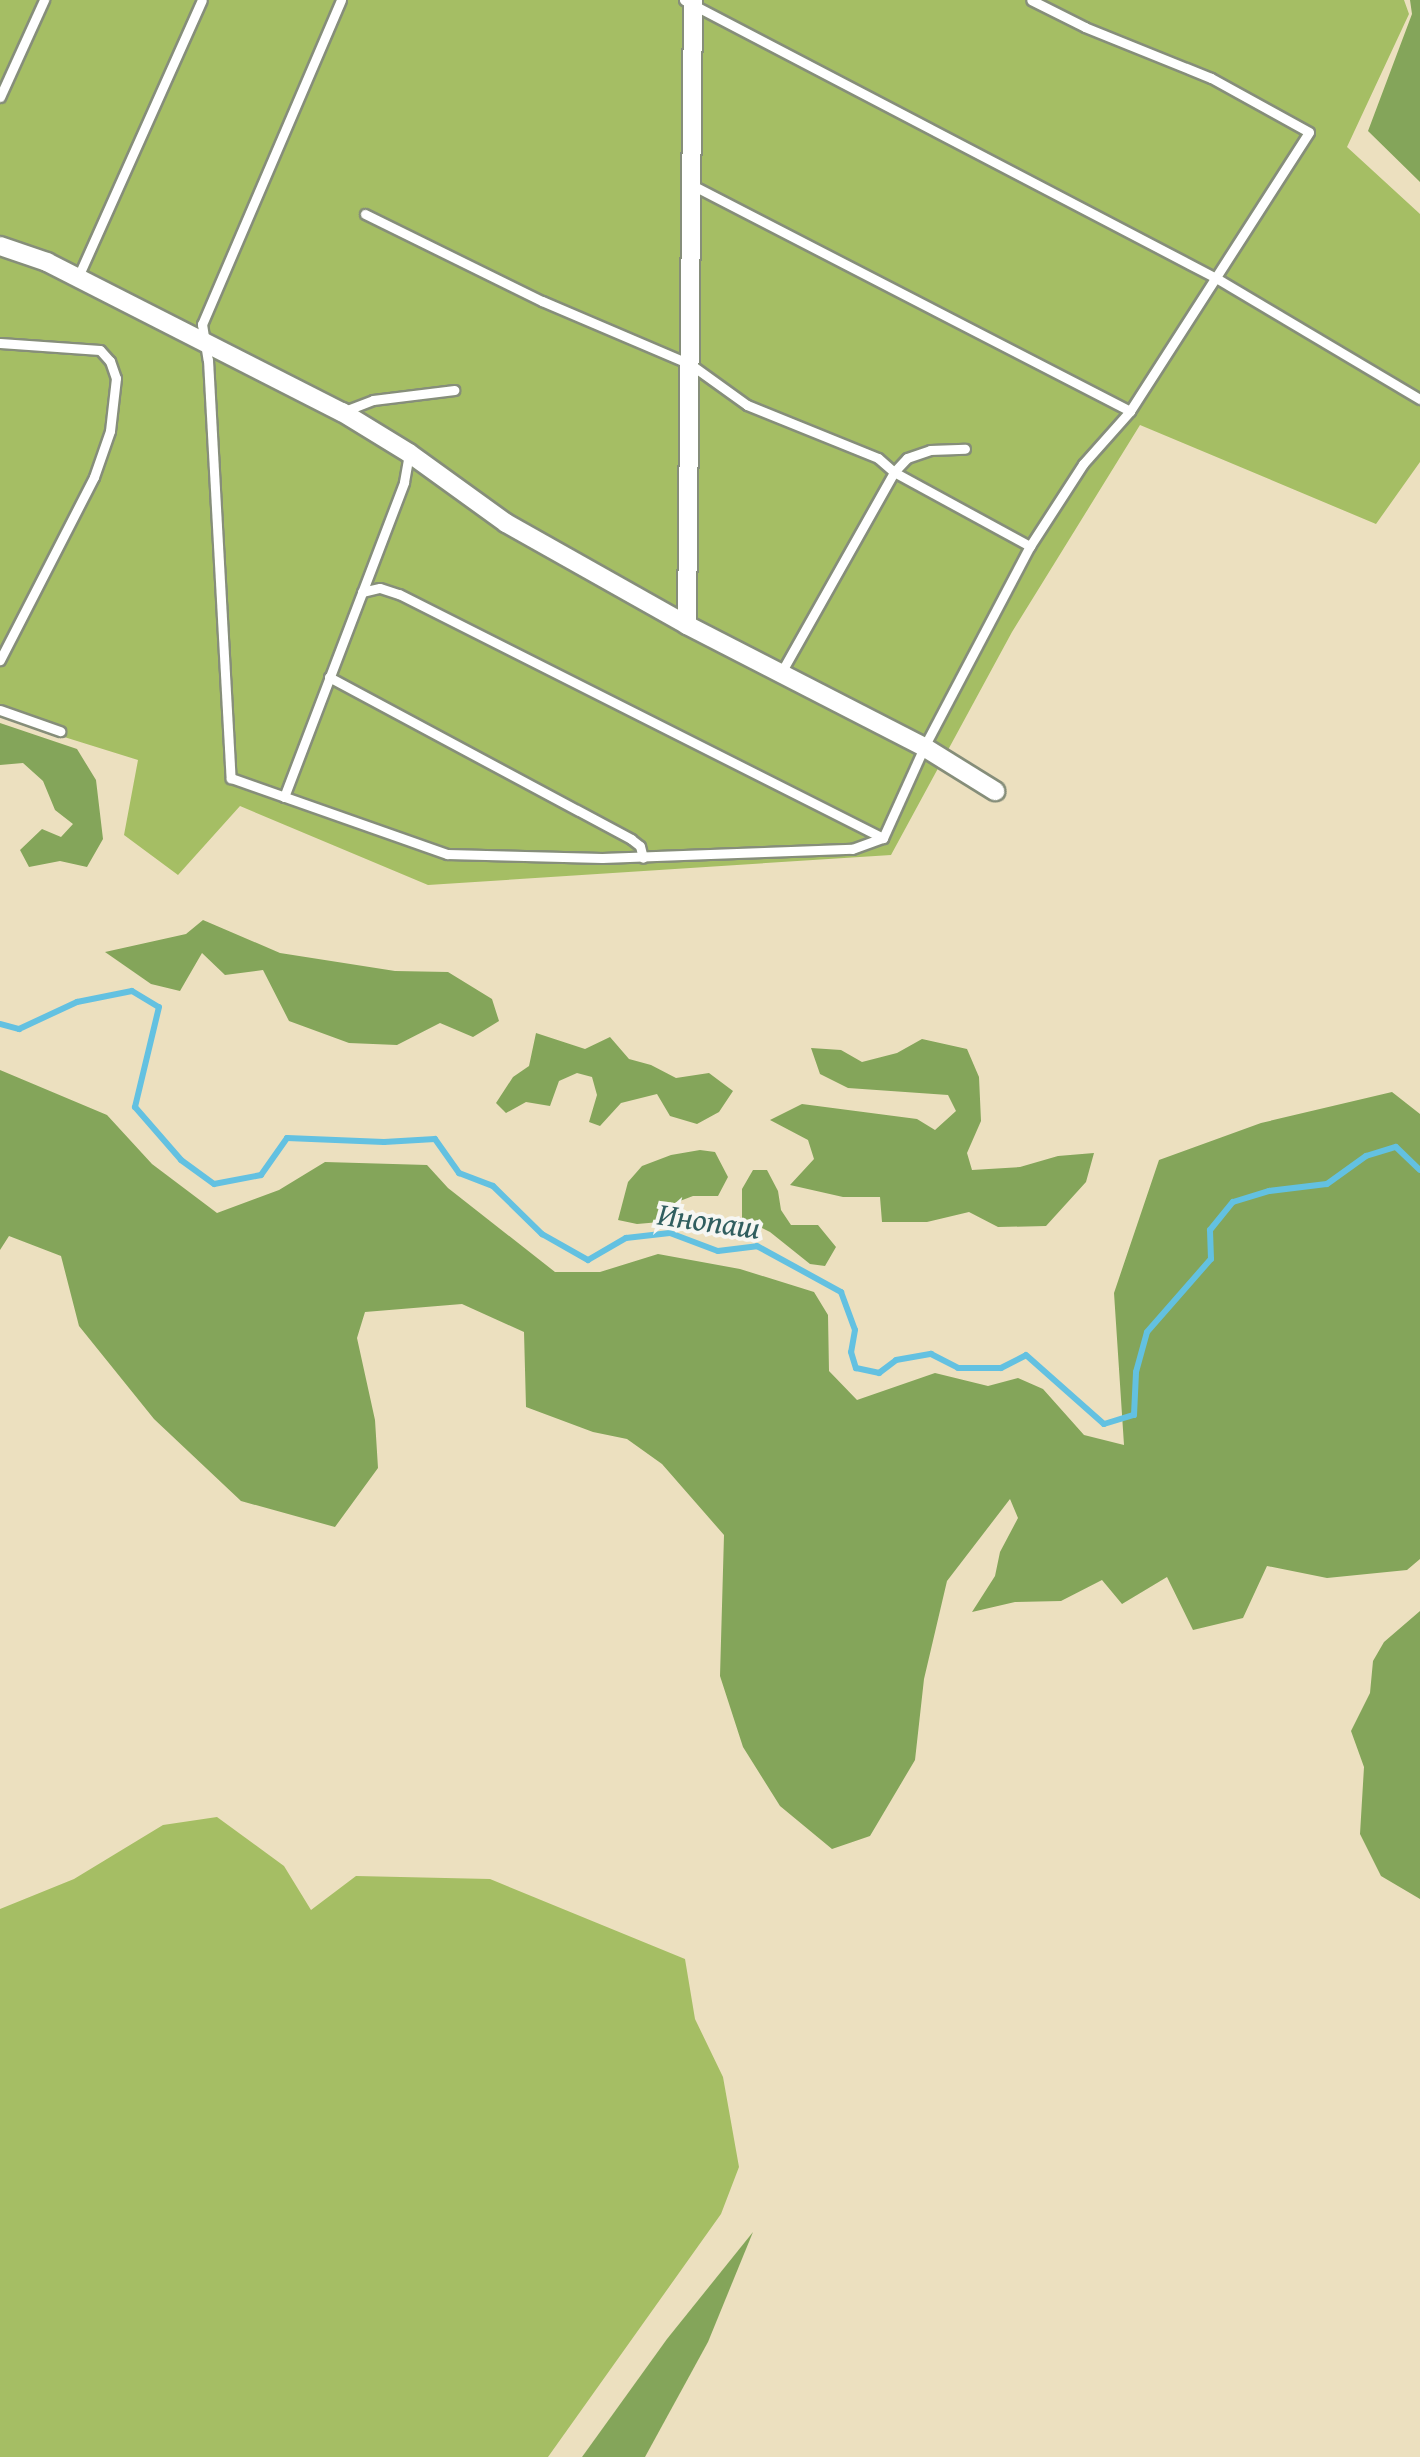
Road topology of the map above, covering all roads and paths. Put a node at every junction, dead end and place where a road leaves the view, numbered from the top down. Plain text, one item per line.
1 (44, 0) edge
2 (202, 0) edge
3 (341, 0) edge
4 (1031, 0) edge
5 (690, 2) edge
6 (0, 97) edge
7 (691, 185) junction
8 (365, 214) dead end
9 (0, 246) edge
10 (78, 277) junction
11 (1216, 278) junction
12 (205, 341) junction
13 (0, 343) edge
14 (690, 364) junction
15 (454, 390) dead end
16 (1420, 399) edge
17 (1130, 411) junction
18 (342, 412) junction
19 (965, 449) dead end
20 (409, 453) junction
21 (894, 472) junction
22 (1030, 546) junction
23 (362, 592) junction
24 (687, 625) junction
25 (0, 660) edge
26 (782, 671) junction
27 (329, 677) junction
28 (0, 710) edge
29 (60, 731) dead end
30 (924, 747) junction
31 (995, 791) dead end
32 (284, 797) junction
33 (883, 838) junction
34 (643, 858) junction

1 - 6 lane
2 - 10 lane
3 - 12 lane
4 - 11 lane
5 - 7 street
5 - 11 lane
7 - 14 street
7 - 17 lane
8 - 14 lane
9 - 10 street
10 - 12 street
11 - 16 lane
11 - 17 lane
12 - 18 street
12 - 32 lane
13 - 25 lane
14 - 21 lane
14 - 24 street
15 - 18 lane
17 - 22 lane
18 - 20 street
19 - 21 lane
20 - 23 lane
20 - 24 street
21 - 22 lane
21 - 26 lane
22 - 30 lane
23 - 27 lane
23 - 33 lane
24 - 26 street
26 - 30 street
27 - 32 lane
27 - 34 lane
28 - 29 lane
30 - 31 street
30 - 33 lane
32 - 34 lane
33 - 34 lane

